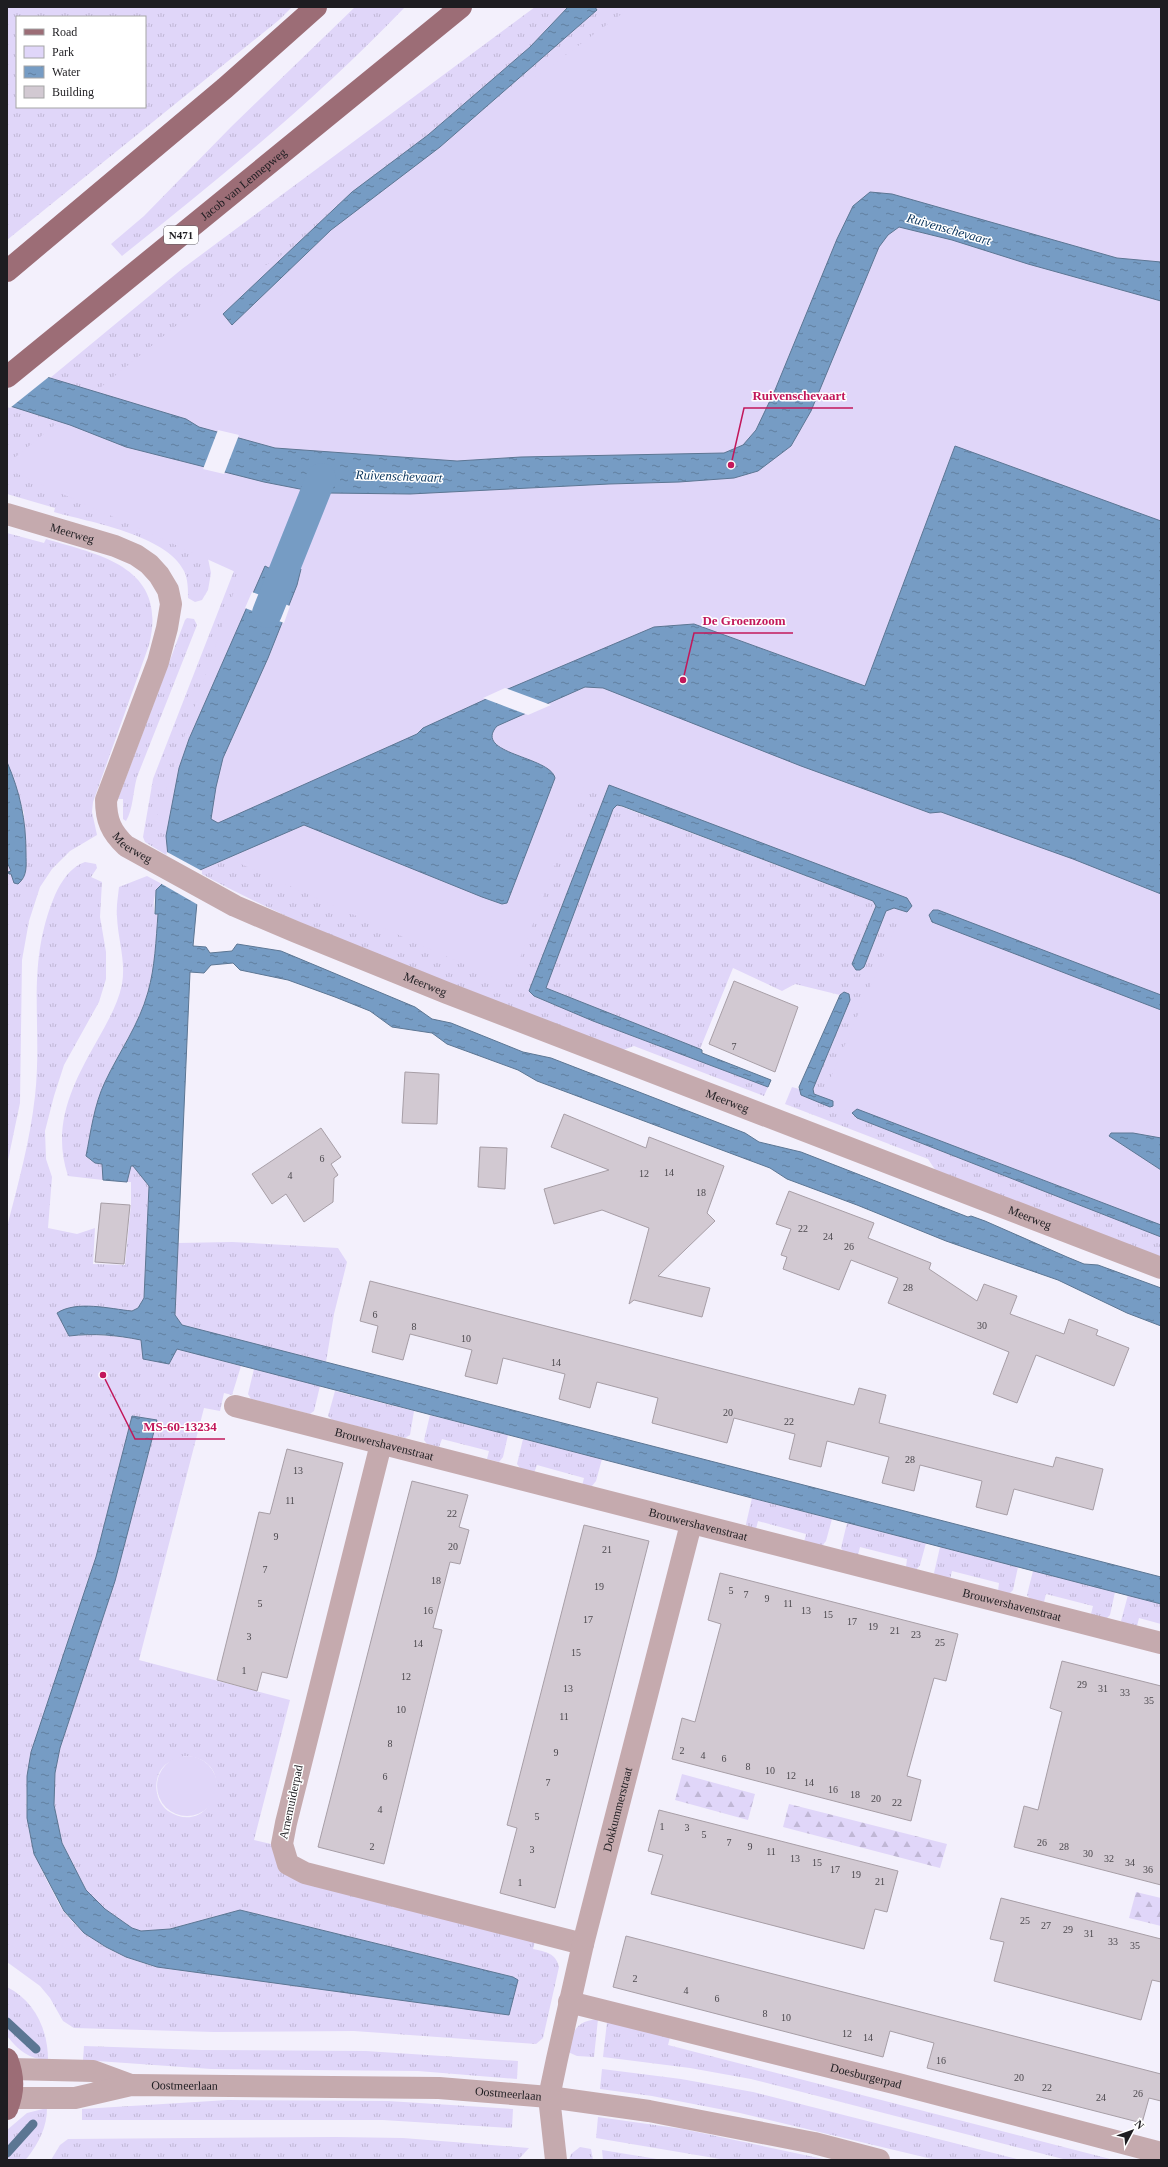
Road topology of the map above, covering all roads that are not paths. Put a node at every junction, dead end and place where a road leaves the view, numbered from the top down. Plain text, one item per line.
1 (316, 7) edge
2 (461, 7) edge
3 (7, 271) edge
4 (7, 377) edge
5 (7, 514) edge
6 (1161, 1268) edge
7 (235, 1406) dead end
8 (381, 1444) junction
9 (691, 1524) junction
10 (1161, 1643) edge
11 (582, 1944) junction
12 (569, 2002) junction
13 (9, 2064) edge
14 (131, 2085) junction
15 (549, 2097) junction
16 (9, 2103) edge
17 (1161, 2153) edge
18 (556, 2160) edge
19 (879, 2160) edge

1 - 3 main road
2 - 4 main road, Jacob van Lennepweg / N471
5 - 6 street, Meerweg
7 - 8 street, Brouwershavenstraat
8 - 9 street, Brouwershavenstraat
8 - 11 street, Arnemuiderpad
9 - 10 street, Brouwershavenstraat
9 - 11 street, Dokkummerstraat
11 - 12 street, Dokkummerstraat
12 - 15 street, Dokkummerstraat
12 - 17 street, Doesburgerpad
13 - 14 street, Oostmeerlaan
13 - 16 main road
14 - 15 street, Oostmeerlaan
14 - 16 street, Oostmeerlaan
15 - 18 street, Dokkummerstraat
15 - 19 street, Oostmeerlaan

